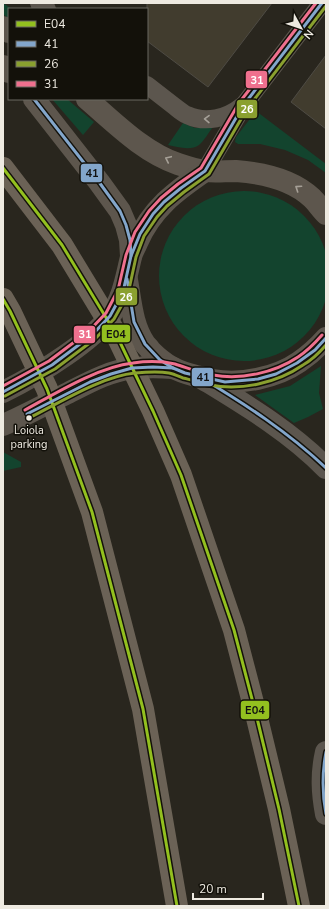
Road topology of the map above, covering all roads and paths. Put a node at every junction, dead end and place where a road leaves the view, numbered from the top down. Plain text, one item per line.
1 (322, 3) edge
2 (148, 86) edge
3 (35, 100) edge
4 (88, 100) edge
5 (243, 106) junction
6 (202, 164) junction
7 (3, 168) edge
8 (326, 214) edge
9 (131, 256) junction
10 (126, 279) junction
11 (3, 299) edge
12 (326, 338) edge
13 (173, 368) junction
14 (200, 377) junction
15 (3, 392) edge
16 (3, 425) edge
17 (326, 468) edge
18 (326, 752) edge
19 (326, 814) edge
20 (177, 906) edge
21 (299, 906) edge

1 - 5 street
5 -> 2 street
3 - 9 main road
6 -> 4 main road
5 - 6 street
8 -> 6 main road
6 - 9 main road
7 - 21 highway, bridge
9 - 10 main road
10 - 13 main road
10 - 15 main road
11 - 20 highway, bridge
12 - 14 main road
13 - 14 main road
13 - 16 main road
14 - 17 street
18 - 19 street

